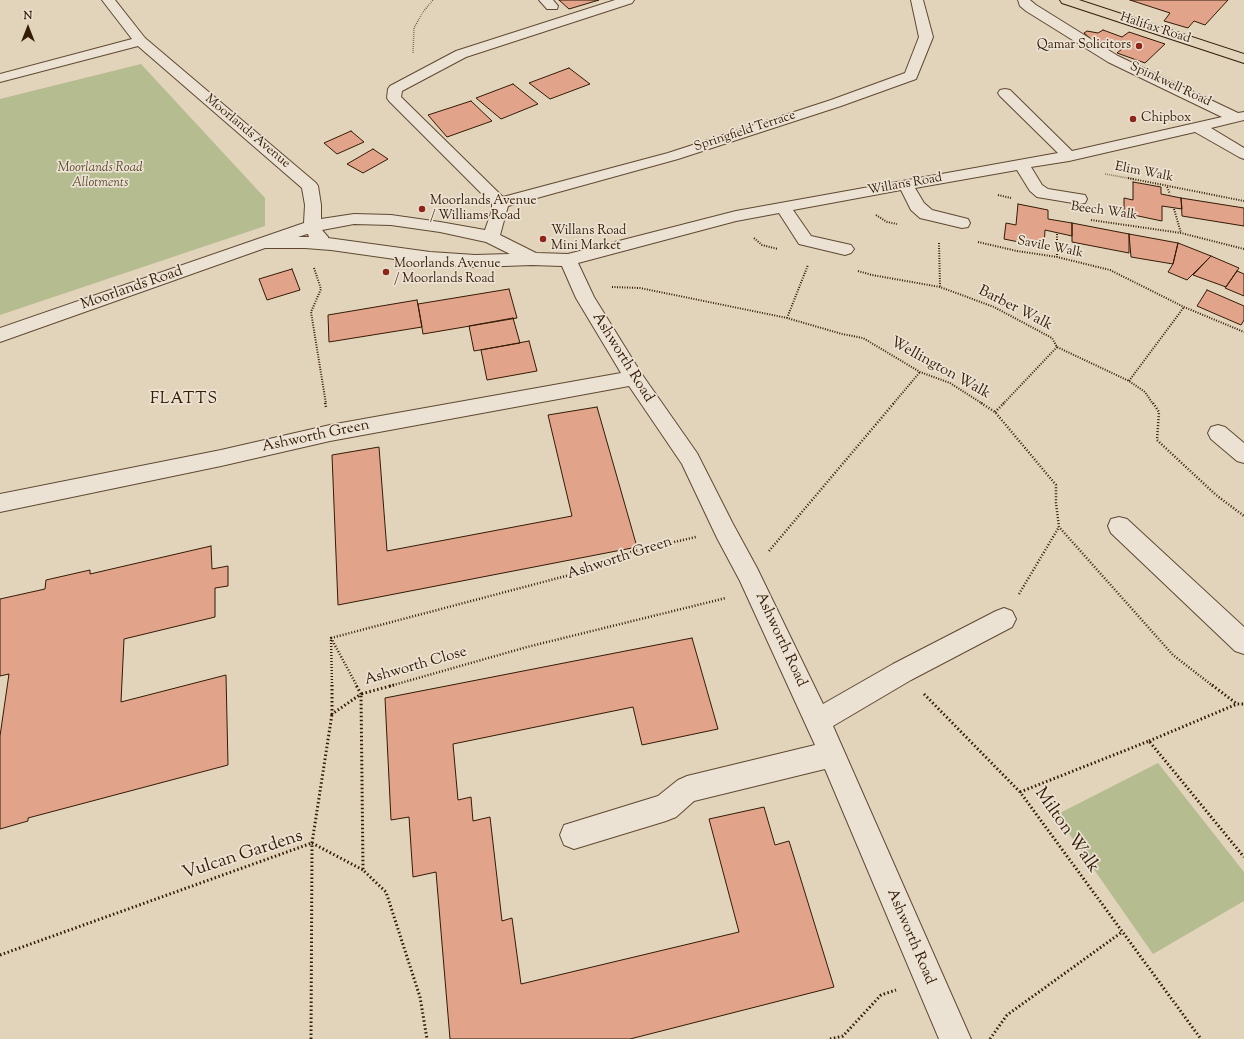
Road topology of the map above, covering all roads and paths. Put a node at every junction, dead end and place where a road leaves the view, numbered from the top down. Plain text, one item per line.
1 (108, 0) edge
2 (628, 0) edge
3 (917, 0) edge
4 (1024, 0) edge
5 (1066, 0) edge
6 (140, 41) junction
7 (1244, 58) edge
8 (0, 78) edge
9 (1005, 93) dead end
10 (1241, 117) edge
11 (1198, 127) junction
12 (1244, 154) edge
13 (1070, 156) junction
14 (1022, 164) junction
15 (975, 173) junction
16 (1100, 173) dead end
17 (906, 184) junction
18 (1168, 187) junction
19 (851, 194) junction
20 (1170, 194) dead end
21 (1012, 198) dead end
22 (1079, 199) dead end
23 (1244, 201) edge
24 (500, 203) junction
25 (783, 207) junction
26 (1174, 210) dead end
27 (736, 216) junction
28 (1088, 219) dead end
29 (962, 223) dead end
30 (902, 225) dead end
31 (312, 226) junction
32 (1181, 233) junction
33 (1057, 234) dead end
34 (491, 237) junction
35 (939, 240) dead end
36 (974, 241) dead end
37 (305, 242) junction
38 (265, 243) junction
39 (330, 244) junction
40 (845, 249) dead end
41 (1244, 249) edge
42 (783, 250) dead end
43 (1057, 256) junction
44 (532, 259) junction
45 (568, 260) junction
46 (808, 264) dead end
47 (856, 270) dead end
48 (940, 287) junction
49 (585, 298) junction
50 (1184, 307) junction
51 (787, 318) junction
52 (1244, 332) edge
53 (0, 335) edge
54 (1057, 347) junction
55 (920, 372) junction
56 (634, 378) junction
57 (1129, 381) junction
58 (995, 412) junction
59 (330, 433) junction
60 (1218, 433) dead end
61 (1244, 456) edge
62 (0, 503) edge
63 (1244, 516) edge
64 (1119, 526) dead end
65 (1059, 527) junction
66 (725, 531) junction
67 (753, 583) junction
68 (1004, 619) joint
69 (331, 638) junction
70 (1244, 643) edge
71 (902, 672) junction
72 (362, 694) junction
73 (1237, 704) junction
74 (1244, 704) edge
75 (332, 714) junction
76 (818, 721) junction
77 (1149, 740) junction
78 (832, 754) junction
79 (1020, 792) junction
80 (574, 835) dead end
81 (312, 843) junction
82 (1244, 857) edge
83 (363, 870) junction
84 (1122, 932) junction
85 (0, 954) edge
86 (928, 979) junction
87 (311, 1039) edge
88 (427, 1039) edge
89 (830, 1039) edge
90 (955, 1039) edge
91 (990, 1039) edge
92 (1201, 1039) edge

1 - 6 street, Moorlands Avenue
2 - 24 street
3 - 24 street, Springfield Terrace
4 - 10 street, Spinkwell Road
5 - 7 main road, Halifax Road
6 - 8 street
6 - 31 street, Moorlands Avenue
9 - 13 street
10 - 11 street, Willans Road
11 - 12 street
11 - 13 street, Willans Road
13 - 14 street, Willans Road
14 - 15 street, Willans Road
14 - 22 street
15 - 17 street, Willans Road
15 - 21 path
16 - 18 path, Elim Walk
17 - 19 street, Willans Road
17 - 29 street
18 - 20 path
18 - 23 path, Elim Walk
19 - 25 street, Willans Road
19 - 30 path
24 - 34 street
25 - 27 street, Willans Road
25 - 40 street
26 - 32 path
27 - 42 path
27 - 45 street, Willans Road
28 - 32 path, Beech Walk
31 - 34 street, Moorlands Road
31 - 38 street, Moorlands Road
31 - 39 street
32 - 41 path, Beech Walk
33 - 43 path
34 - 44 street, Moorlands Road
35 - 48 path
36 - 43 path, Savile Walk
37 - 38 street, Moorlands Road
37 - 39 street, Moorlands Road
37 - 59 path
38 - 53 street, Moorlands Road
39 - 44 street, Moorlands Road
43 - 50 path, Savile Walk
44 - 45 street, Moorlands Road
45 - 49 street, Ashworth Road
46 - 51 path
47 - 48 path, Barber Walk
48 - 54 path, Barber Walk
49 - 51 path, Wellington Walk
49 - 56 street, Ashworth Road
50 - 52 path, Savile Walk
50 - 57 path
51 - 55 path, Wellington Walk
54 - 57 path, Barber Walk
54 - 58 path
55 - 58 path, Wellington Walk
55 - 67 path
56 - 59 street, Ashworth Green
56 - 66 street, Ashworth Road
57 - 63 path, Barber Walk
58 - 65 path, Wellington Walk
59 - 62 street, Ashworth Green
60 - 61 street
64 - 70 street
65 - 68 path
65 - 73 path
66 - 67 street, Ashworth Road
66 - 69 path, Ashworth Green
67 - 72 path, Ashworth Close
67 - 76 street, Ashworth Road
68 - 71 street
69 - 72 path
69 - 75 path
71 - 76 street
71 - 79 path
72 - 75 path
72 - 83 path, Ashworth Close
73 - 74 path
73 - 77 path, Milton Walk
75 - 81 path
76 - 78 street, Ashworth Road
77 - 79 path, Milton Walk
77 - 82 path
78 - 80 street
78 - 86 street, Ashworth Road
79 - 84 path, Milton Walk
81 - 83 path
81 - 85 path, Vulcan Gardens
81 - 87 path, Vulcan Gardens
83 - 88 path
84 - 91 path
84 - 92 path, Milton Walk
86 - 89 path
86 - 90 street, Ashworth Road

